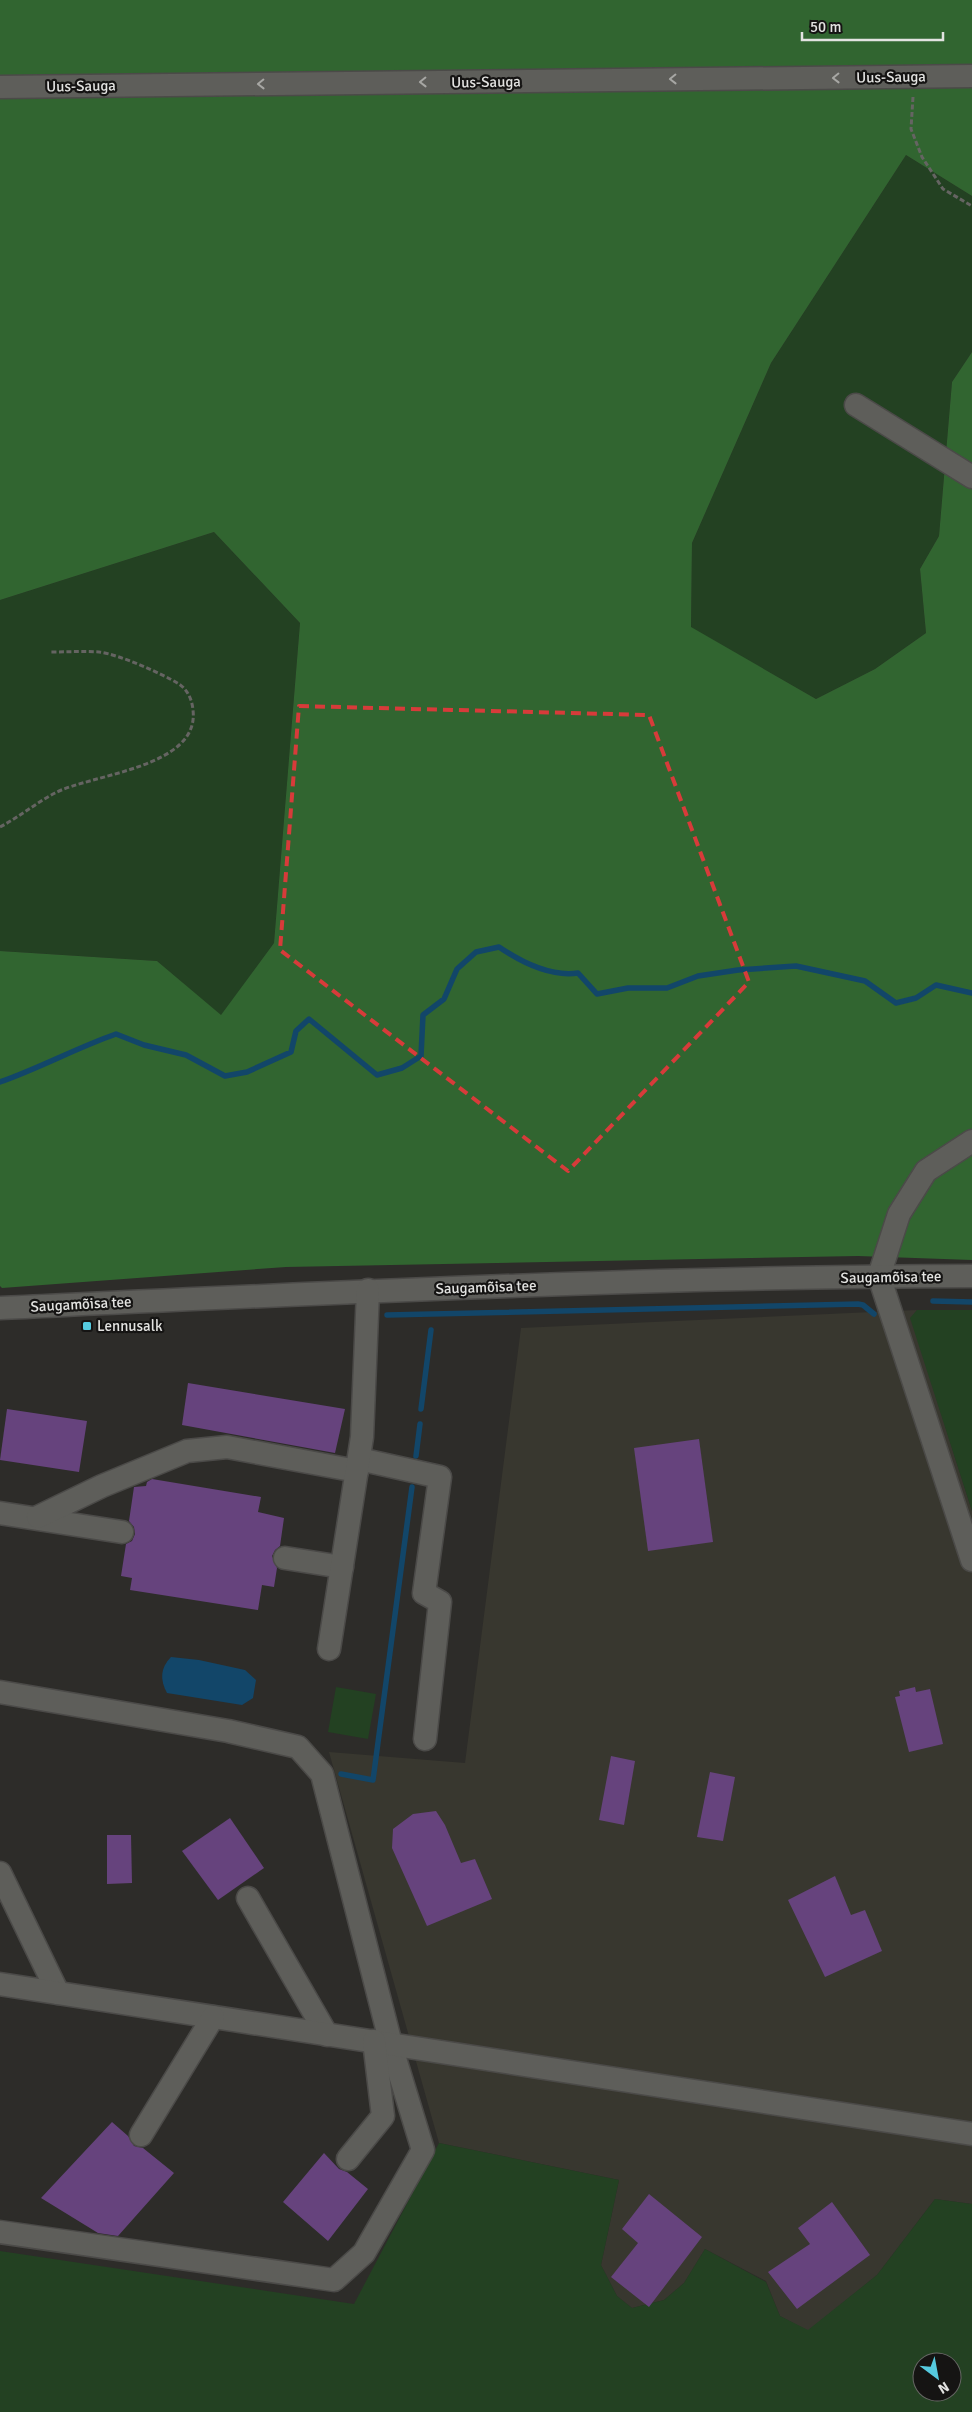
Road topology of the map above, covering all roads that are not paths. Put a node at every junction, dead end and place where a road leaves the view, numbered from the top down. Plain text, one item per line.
1 (972, 76) edge
2 (0, 87) edge
3 (856, 405) dead end
4 (972, 478) edge
5 (972, 1141) edge
6 (879, 1276) junction
7 (972, 1276) edge
8 (368, 1290) junction
9 (0, 1310) edge
10 (358, 1465) junction
11 (0, 1513) edge
12 (38, 1517) junction
13 (122, 1532) dead end
14 (285, 1558) dead end
15 (972, 1560) edge
16 (342, 1568) junction
17 (329, 1649) dead end
18 (0, 1692) edge
19 (425, 1739) dead end
20 (0, 1873) edge
21 (248, 1898) dead end
22 (0, 1984) edge
23 (58, 1993) junction
24 (213, 2017) junction
25 (327, 2035) junction
26 (383, 2042) junction
27 (972, 2134) edge
28 (141, 2135) dead end
29 (348, 2160) dead end
30 (0, 2232) edge

1 -> 2 street, Uus-Sauga
3 - 4 street
5 - 6 street
6 - 7 street, Saugamõisa tee
6 - 8 street, Saugamõisa tee
6 - 15 street
8 - 9 street, Saugamõisa tee
8 - 10 street
10 - 12 street
10 - 16 street
10 - 19 street
11 - 12 street
12 - 13 street
14 - 16 street
16 - 17 street
18 - 26 street
20 - 23 street
21 - 25 street
22 - 23 street
23 - 24 street
24 - 25 street
24 - 28 street
25 - 26 street
26 - 27 street
26 - 29 street
26 - 30 street

